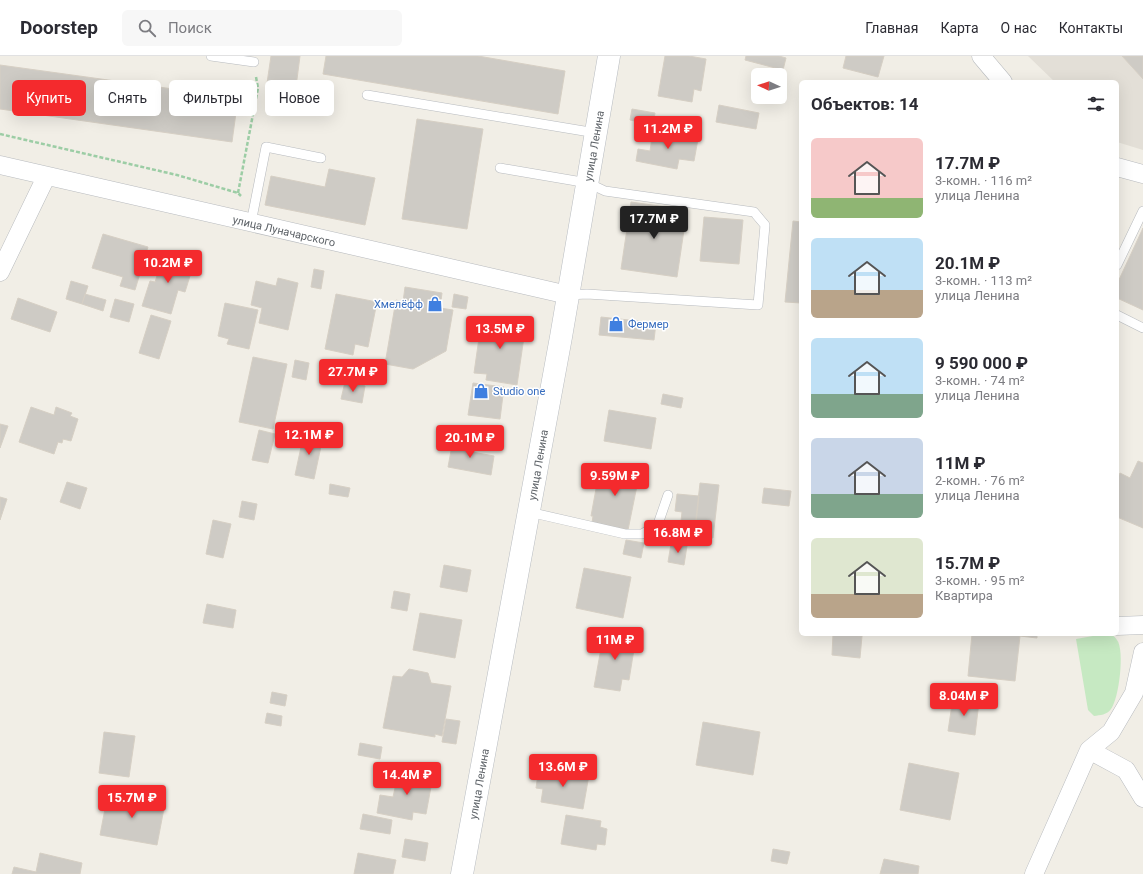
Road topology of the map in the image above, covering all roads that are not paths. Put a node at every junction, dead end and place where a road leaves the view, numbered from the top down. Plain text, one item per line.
1 (211, 56) edge
2 (609, 56) edge
3 (981, 56) edge
4 (254, 62) road end
5 (1001, 80) edge
6 (367, 95) dead end
7 (596, 133) junction
8 (321, 158) dead end
9 (0, 165) edge
10 (500, 168) dead end
11 (1119, 168) edge
12 (1143, 174) edge
13 (46, 177) junction
14 (588, 183) junction
15 (1143, 211) edge
16 (253, 215) junction
17 (1119, 261) edge
18 (0, 272) edge
19 (568, 295) junction
20 (1119, 316) edge
21 (1143, 328) edge
22 (668, 495) dead end
23 (529, 512) junction
24 (1143, 625) edge
25 (1119, 626) edge
26 (1143, 652) edge
27 (1089, 750) junction
28 (1143, 798) edge
29 (462, 874) edge
30 (1034, 874) edge

1 - 4 lane
2 - 7 main road, улица Ленина
3 - 5 street
6 - 7 lane
7 - 14 main road, улица Ленина
8 - 16 lane
9 - 13 street, улица Луначарского
10 - 14 lane
11 - 12 street
13 - 16 street, улица Луначарского
13 - 18 street
14 - 19 main road, улица Ленина
14 - 19 lane
15 - 17 lane
16 - 19 street, улица Луначарского
19 - 23 main road, улица Ленина
20 - 21 lane
22 - 23 lane
23 - 29 main road, улица Ленина
24 - 25 street
26 - 27 street
27 - 28 street
27 - 30 street

